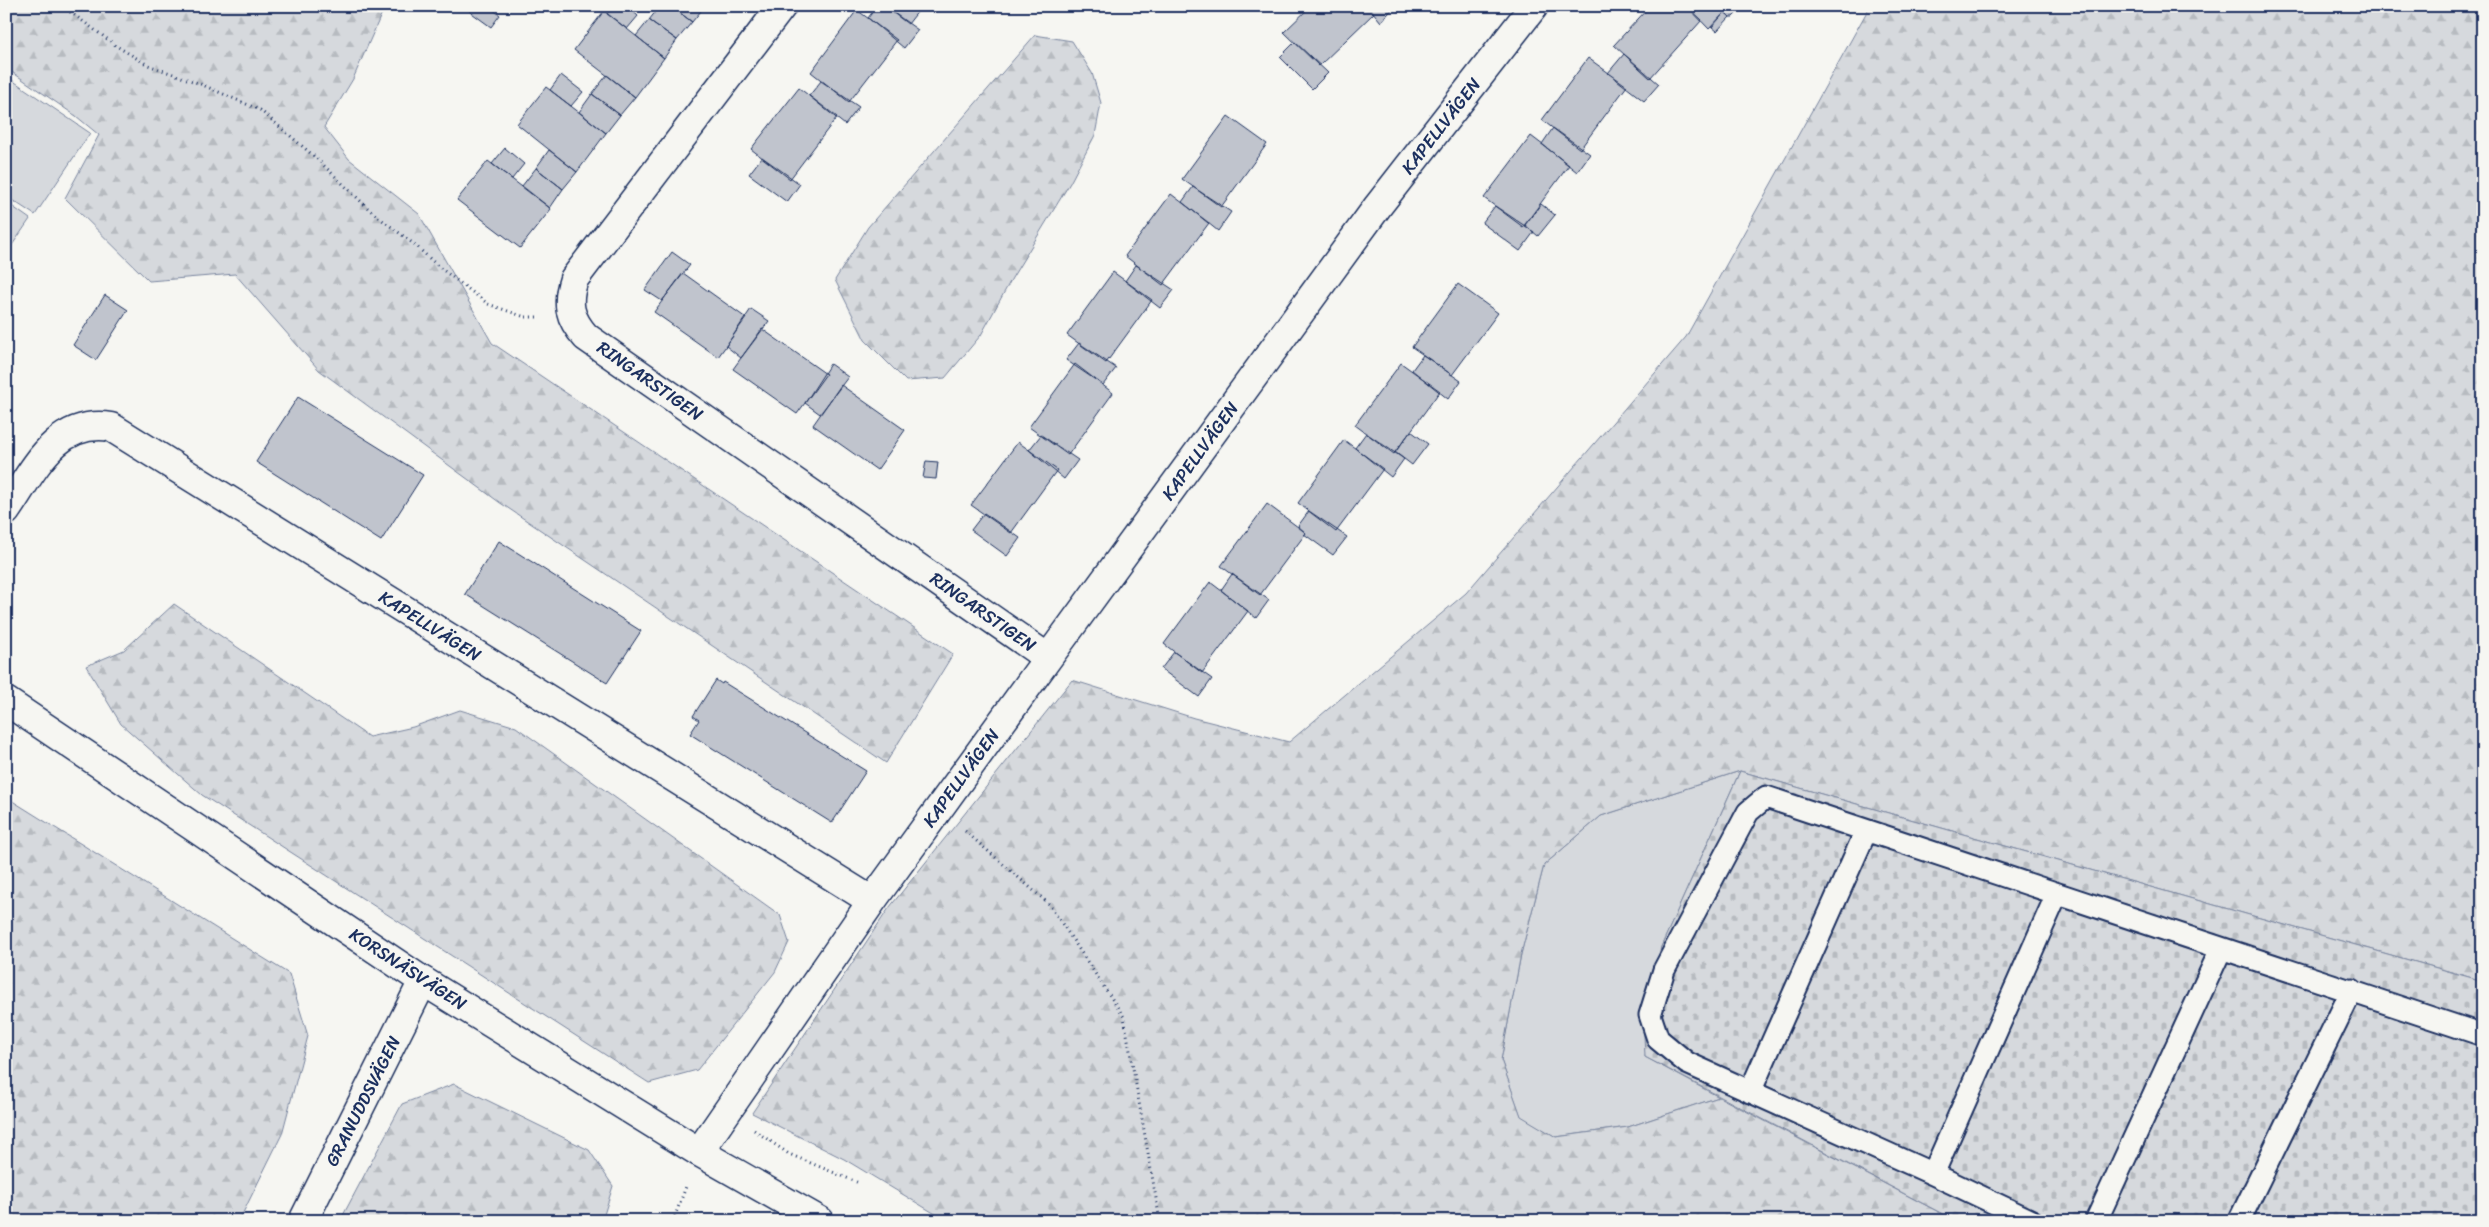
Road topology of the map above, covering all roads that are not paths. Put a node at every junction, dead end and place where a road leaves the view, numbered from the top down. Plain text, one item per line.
1 (782, 6) edge
2 (1534, 6) edge
3 (6, 511) edge
4 (1048, 658) junction
5 (6, 701) edge
6 (1866, 831) junction
7 (2057, 894) junction
8 (872, 901) junction
9 (2221, 949) junction
10 (423, 981) junction
11 (2352, 990) junction
12 (2483, 1035) edge
13 (1750, 1092) junction
14 (699, 1152) junction
15 (1933, 1174) junction
16 (303, 1221) edge
17 (820, 1221) edge
18 (2032, 1221) edge
19 (2096, 1221) edge
20 (2239, 1221) edge

1 - 4 street, RINGARSTIGEN
2 - 4 street, KAPELLVÄGEN
3 - 8 street, KAPELLVÄGEN
4 - 8 street, KAPELLVÄGEN
5 - 10 street, KORSNÄSVÄGEN
6 - 7 lane
6 - 13 lane
6 - 13 lane
7 - 9 lane
7 - 15 lane
8 - 14 street, KAPELLVÄGEN
9 - 11 lane
9 - 19 lane
10 - 14 street, KORSNÄSVÄGEN
10 - 16 street, GRANUDDSVÄGEN
11 - 12 lane
11 - 20 lane
13 - 15 lane
14 - 17 street, KORSNÄSVÄGEN
15 - 18 lane

